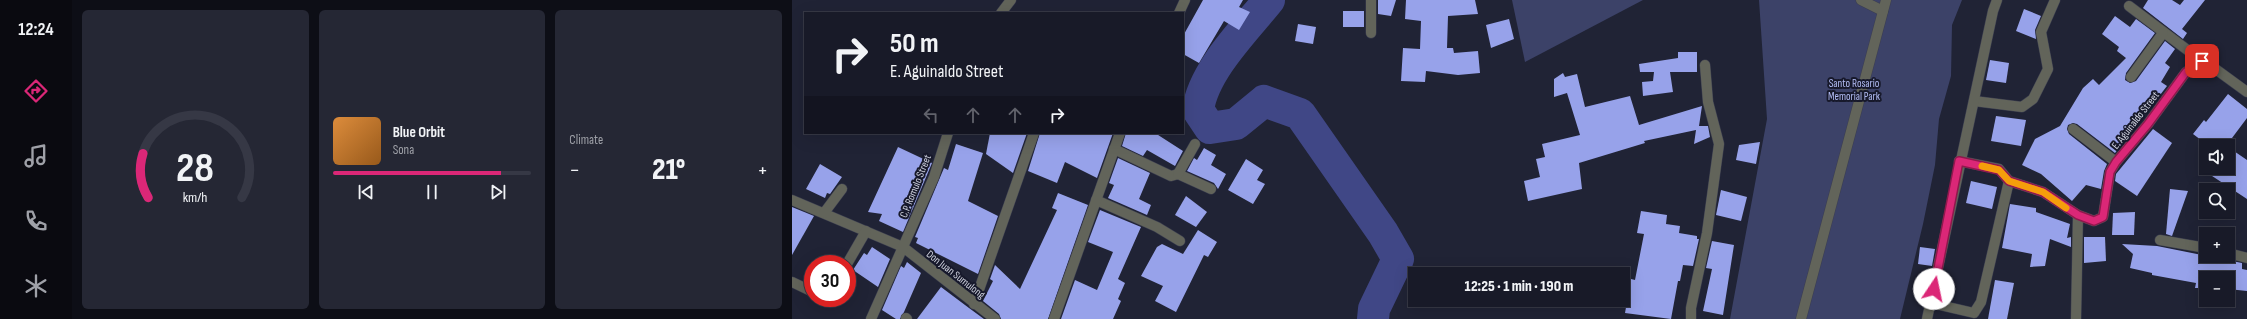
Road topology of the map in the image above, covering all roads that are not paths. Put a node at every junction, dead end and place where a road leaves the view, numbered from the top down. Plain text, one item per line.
1 (1011, 0) edge
2 (1186, 0) edge
3 (1371, 0) edge
4 (1861, 0) edge
5 (1886, 0) edge
6 (1997, 0) edge
7 (2055, 0) edge
8 (2129, 6) dead end
9 (1883, 11) junction
10 (1003, 12) edge
11 (1180, 12) edge
12 (1371, 33) dead end
13 (2163, 33) junction
14 (2202, 61) junction
15 (1705, 65) dead end
16 (2131, 77) dead end
17 (2247, 92) edge
18 (1974, 101) junction
19 (2072, 129) dead end
20 (948, 134) edge
21 (1034, 134) edge
22 (1120, 134) edge
23 (1195, 144) dead end
24 (1114, 149) junction
25 (1959, 161) junction
26 (2116, 162) junction
27 (1178, 174) junction
28 (2009, 181) junction
29 (842, 189) dead end
30 (1211, 189) dead end
31 (792, 200) edge
32 (1096, 200) junction
33 (824, 214) junction
34 (2078, 215) junction
35 (866, 231) junction
36 (2160, 240) dead end
37 (1180, 241) dead end
38 (902, 247) junction
39 (2199, 247) edge
40 (2235, 254) edge
41 (852, 255) edge
42 (2247, 258) edge
43 (792, 282) edge
44 (804, 288) edge
45 (1931, 303) junction
46 (974, 304) junction
47 (871, 319) edge
48 (995, 319) edge
49 (1054, 319) edge
50 (1691, 319) edge
51 (1801, 319) edge
52 (1927, 319) edge
53 (2076, 319) edge

1 - 10 street
2 - 11 street
3 - 12 street
4 - 9 street
5 - 9 street
6 - 18 street
7 - 18 street
8 - 13 street
9 - 51 street
13 - 14 street
13 - 16 street
14 - 17 street
14 - 26 street, E. Aguinaldo Street
15 - 50 street
18 - 25 street
19 - 26 street
20 - 38 street, C.P. Romulo Street
21 - 46 street
22 - 24 street
23 - 27 street
24 - 27 street
24 - 32 street
25 - 28 street, E. Aguinaldo Street
25 - 45 street
26 - 34 street, E. Aguinaldo Street
27 - 30 street
28 - 34 street, E. Aguinaldo Street
28 - 45 street
29 - 33 street
31 - 33 street, Don Juan Sumulong
32 - 37 street
32 - 49 street
33 - 35 street, Don Juan Sumulong
34 - 53 street
35 - 38 street, Don Juan Sumulong
35 - 41 street
36 - 39 street
38 - 46 street, Don Juan Sumulong
38 - 47 street, C.P. Romulo Street
40 - 42 street
43 - 44 street
45 - 52 street
46 - 48 street, Don Juan Sumulong

